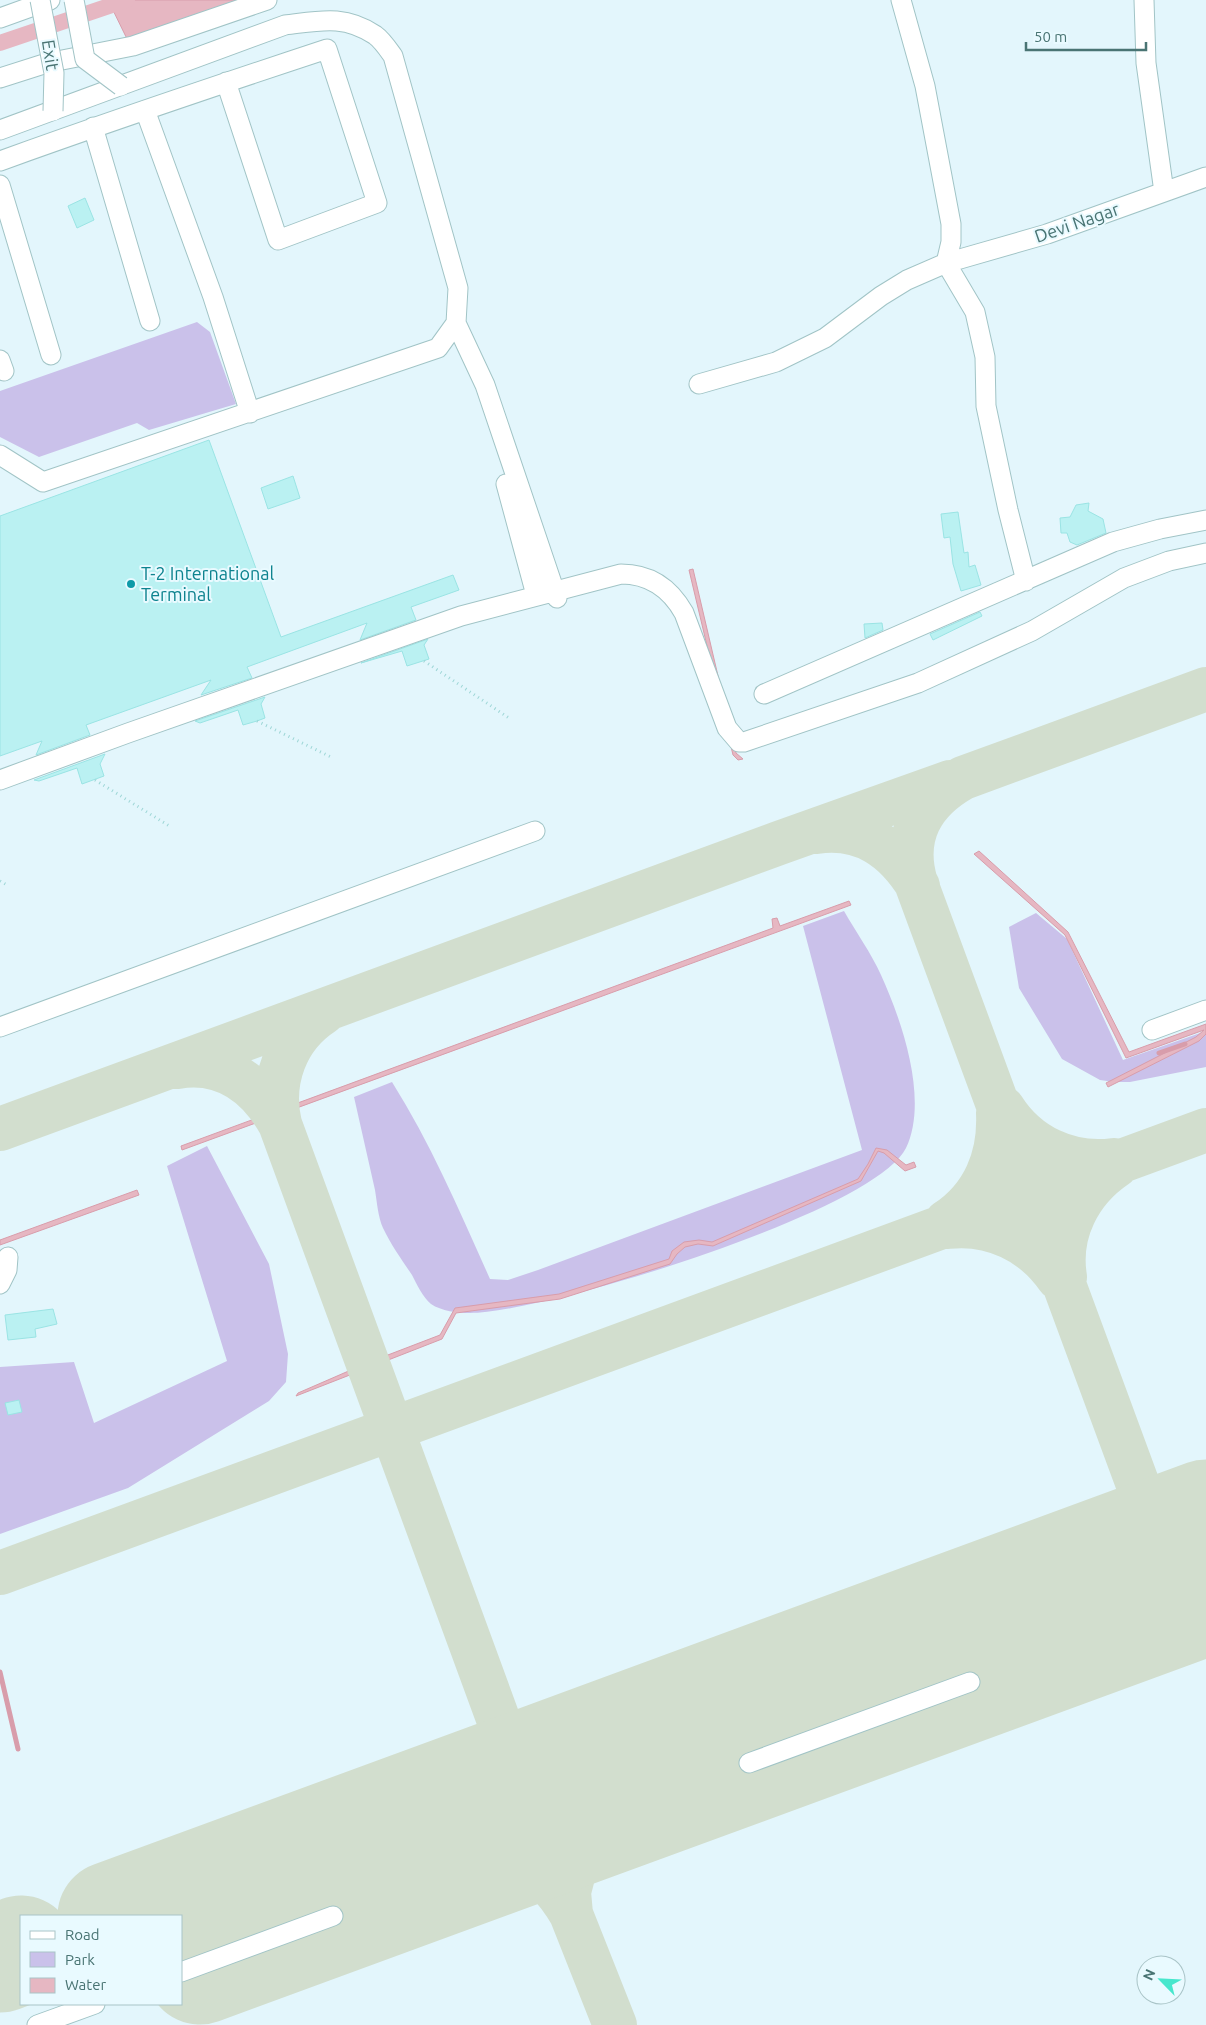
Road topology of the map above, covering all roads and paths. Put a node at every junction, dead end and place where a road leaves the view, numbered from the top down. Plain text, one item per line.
1 (40, 0) edge
2 (50, 0) edge
3 (74, 0) edge
4 (267, 0) edge
5 (901, 0) edge
6 (1144, 0) edge
7 (0, 18) edge
8 (0, 78) edge
9 (226, 82) junction
10 (121, 86) junction
11 (145, 110) junction
12 (53, 111) junction
13 (93, 127) junction
14 (0, 130) edge
15 (0, 161) edge
16 (1206, 177) edge
17 (0, 185) edge
18 (1164, 192) junction
19 (946, 263) junction
20 (150, 321) dead end
21 (456, 323) junction
22 (51, 354) dead end
23 (699, 384) dead end
24 (483, 399) dead end
25 (250, 412) junction
26 (0, 455) edge
27 (1206, 520) edge
28 (1206, 552) edge
29 (1026, 581) junction
30 (549, 595) junction
31 (424, 661) dead end
32 (764, 694) dead end
33 (509, 718) dead end
34 (257, 721) dead end
35 (331, 757) dead end
36 (0, 780) edge
37 (95, 780) dead end
38 (171, 827) dead end
39 (535, 831) dead end
40 (0, 881) edge
41 (7, 885) dead end
42 (1206, 1010) edge
43 (0, 1026) edge
44 (1152, 1030) dead end
45 (8, 1258) dead end
46 (0, 1284) edge
47 (970, 1682) dead end
48 (749, 1764) dead end
49 (333, 1916) dead end
50 (182, 1972) edge
51 (92, 2005) edge
52 (38, 2025) edge

1 - 12 street, Exit, bridge
2 - 7 street
3 - 10 street, bridge
4 - 8 street
5 - 19 street
6 - 18 street
9 - 9 street
9 - 11 street
10 - 12 street
10 - 21 street
11 - 13 street
11 - 25 street
12 - 14 street
13 - 15 street
13 - 20 street
16 - 18 street, Devi Nagar
17 - 22 street
18 - 19 street, Devi Nagar
19 - 23 street, Devi Nagar
19 - 29 street
21 - 25 street
21 - 30 street
24 - 30 street
25 - 26 street
27 - 29 street
28 - 30 street
29 - 32 street
30 - 36 street
31 - 33 path
34 - 35 path
37 - 38 path
39 - 43 street
40 - 41 path
42 - 44 street
45 - 46 street
47 - 48 street
49 - 50 street
51 - 52 street

